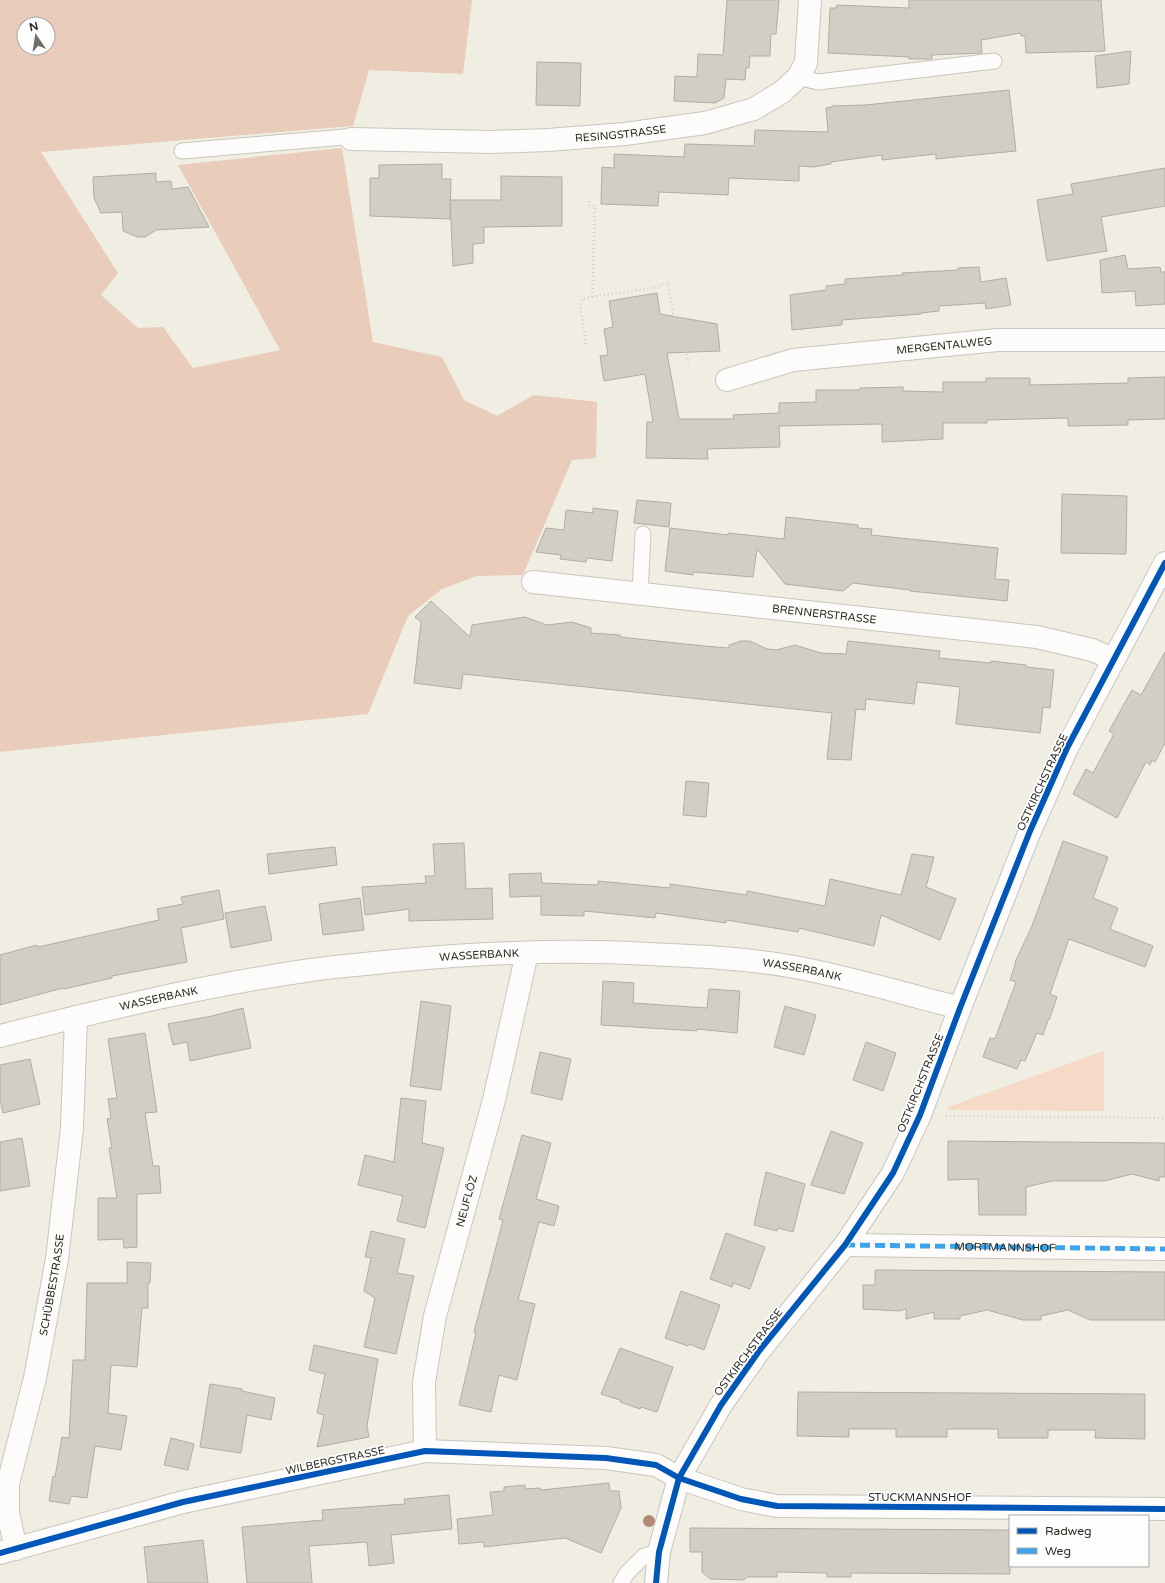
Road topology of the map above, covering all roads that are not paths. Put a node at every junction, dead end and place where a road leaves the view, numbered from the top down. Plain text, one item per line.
1 (810, 0) edge
2 (994, 61) dead end
3 (798, 77) junction
4 (351, 139) joint
5 (182, 151) dead end
6 (1165, 340) edge
7 (727, 380) dead end
8 (643, 534) dead end
9 (1165, 563) edge
10 (533, 582) dead end
11 (640, 593) junction
12 (1113, 659) junction
13 (527, 953) junction
14 (960, 1008) junction
15 (76, 1016) junction
16 (0, 1036) edge
17 (845, 1245) junction
18 (1165, 1250) edge
19 (425, 1451) junction
20 (678, 1478) junction
21 (1165, 1509) edge
22 (8, 1551) edge
23 (660, 1552) junction
24 (621, 1583) edge
25 (656, 1583) edge

1 - 3 street, RESINGSTRASSE
2 - 3 lane
3 - 4 street, RESINGSTRASSE
4 - 5 lane
6 - 7 street, MERGENTALWEG
8 - 11 lane
9 - 12 street, OSTKIRCHSTRASSE
10 - 11 street, BRENNERSTRASSE
11 - 12 street, BRENNERSTRASSE
12 - 14 street, OSTKIRCHSTRASSE
13 - 14 street, WASSERBANK
13 - 15 street, WASSERBANK
13 - 19 street, NEUFLÖZ
14 - 17 street, OSTKIRCHSTRASSE
15 - 16 street, WASSERBANK
15 - 22 street, SCHÜBBESTRASSE
17 - 18 street, MORTMANNSHOF
17 - 20 street, OSTKIRCHSTRASSE
19 - 20 street, WILBERGSTRASSE
19 - 22 street, WILBERGSTRASSE
20 - 21 street, STUCKMANNSHOF
20 - 23 street, OSTKIRCHSTRASSE
23 - 24 lane
23 - 25 street, OSTKIRCHSTRASSE

